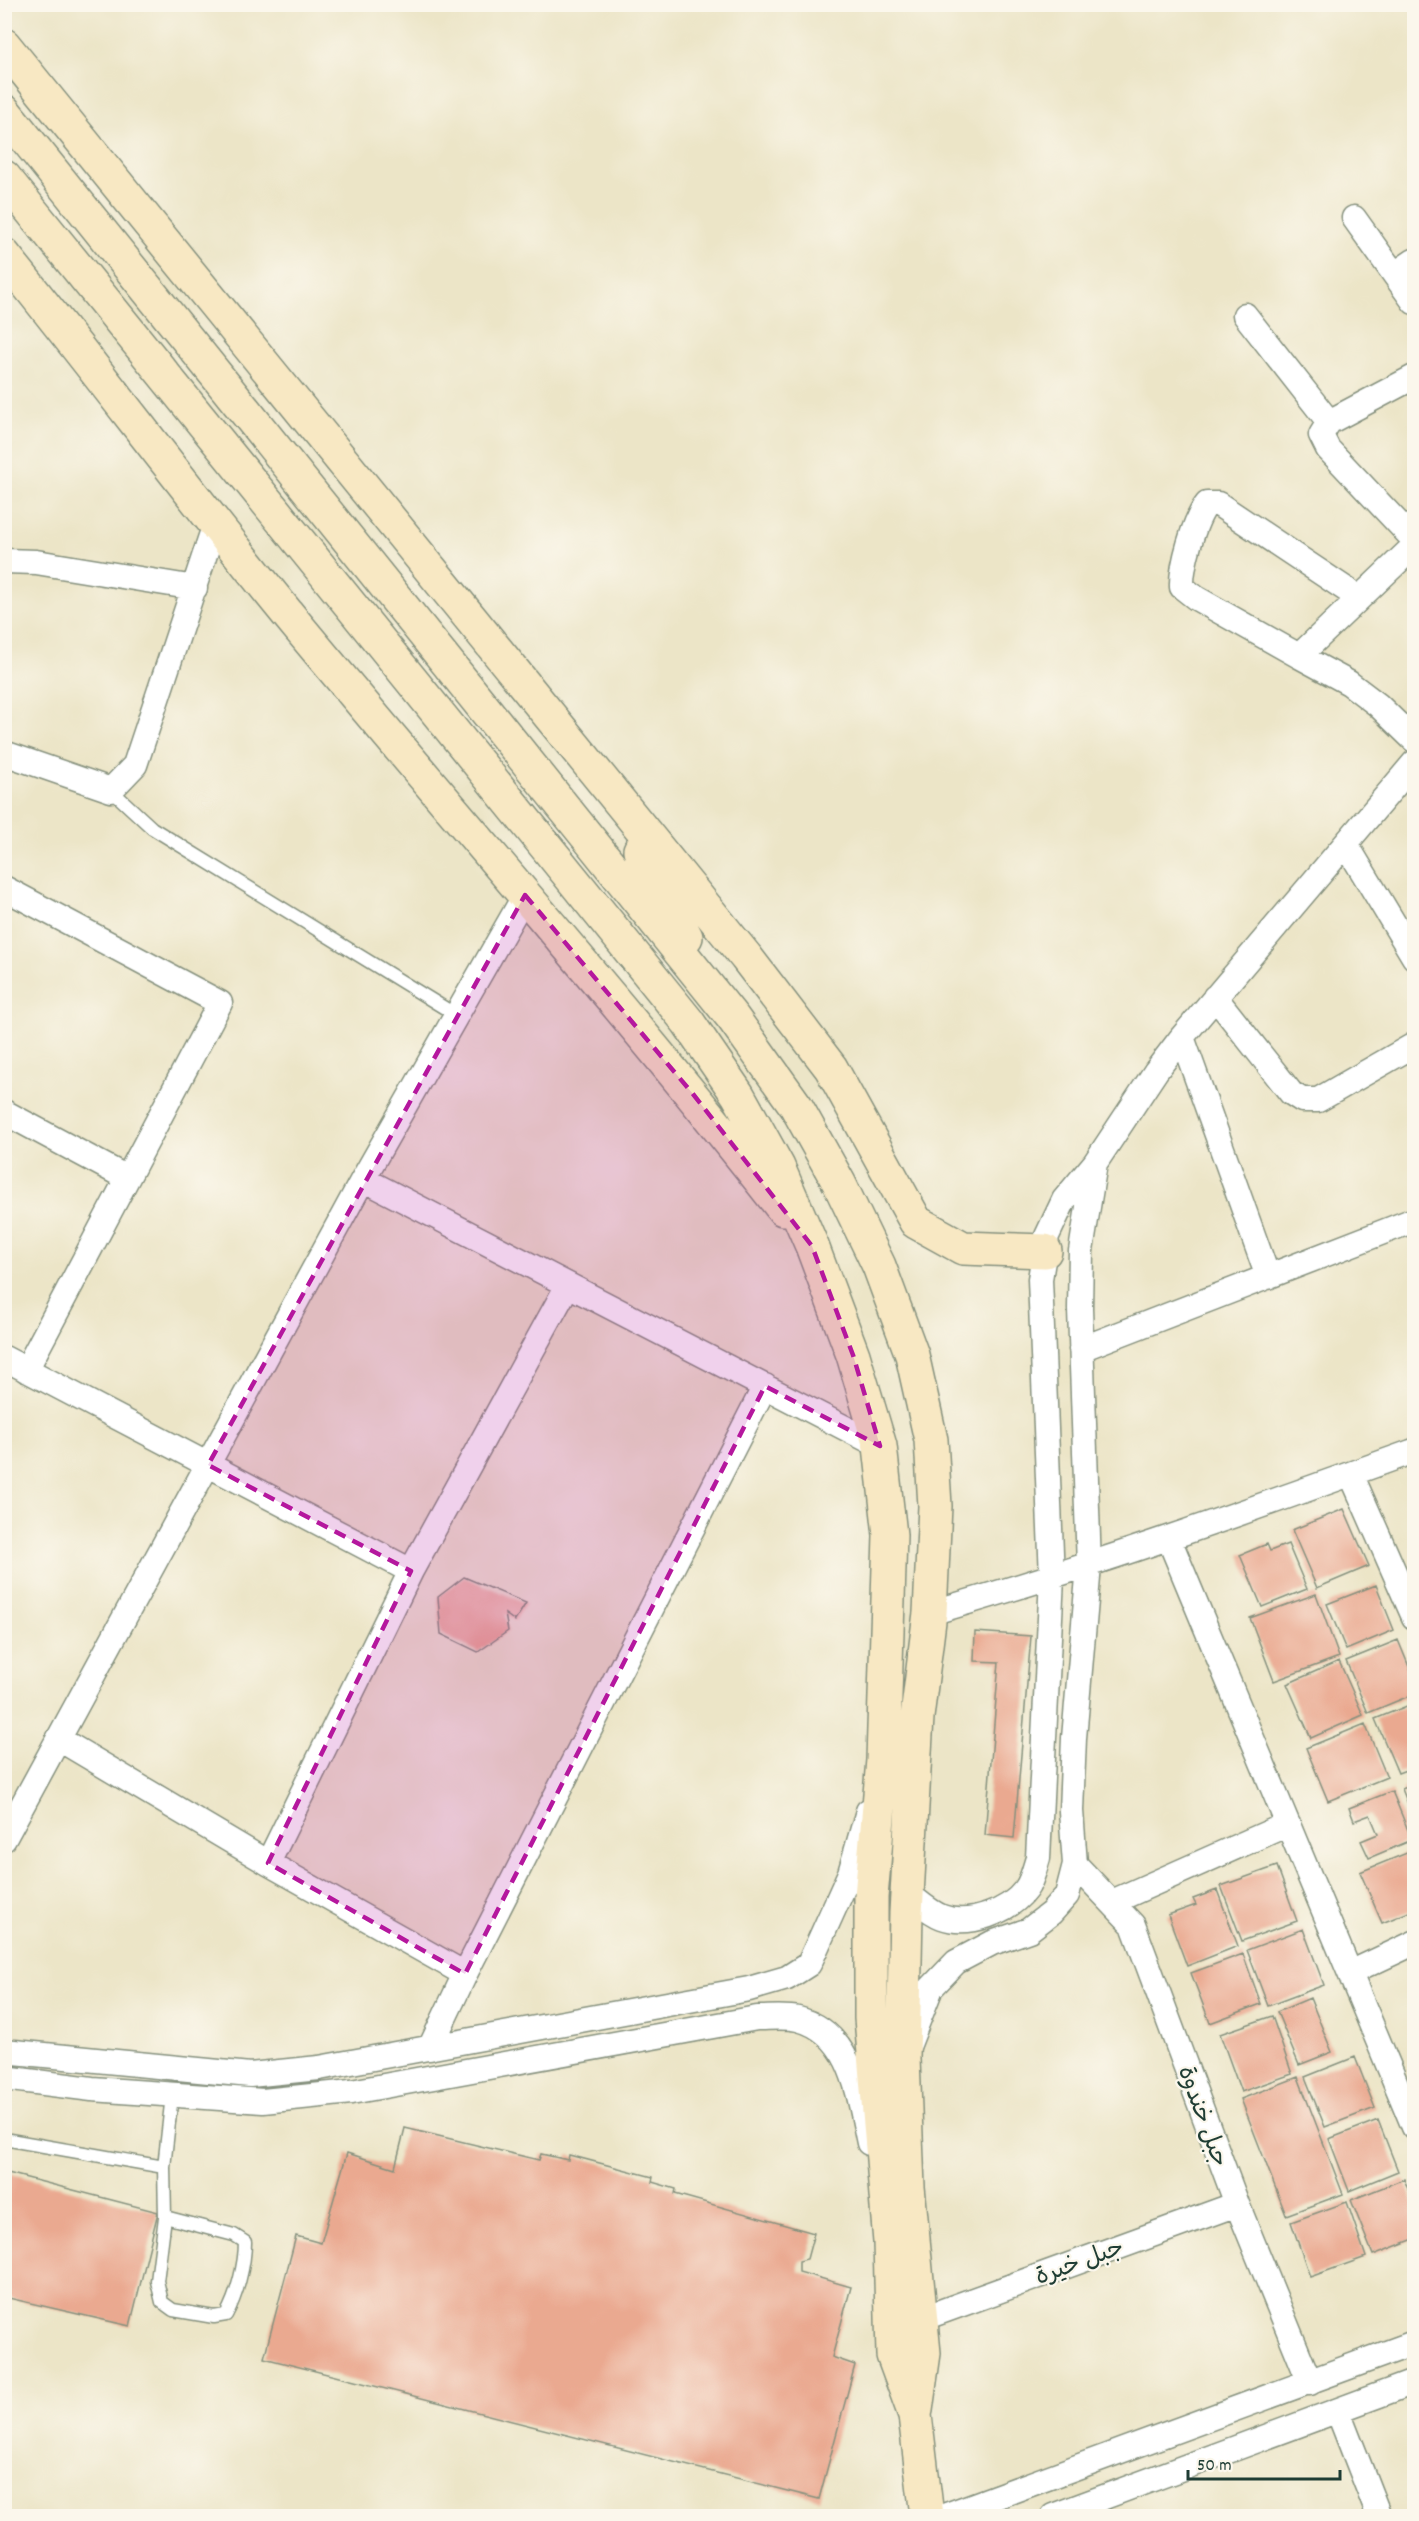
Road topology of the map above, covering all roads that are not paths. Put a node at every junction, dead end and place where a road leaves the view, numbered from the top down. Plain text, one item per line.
1 (4, 45) edge
2 (4, 111) edge
3 (4, 177) edge
4 (1354, 218) dead end
5 (4, 255) edge
6 (1414, 261) edge
7 (1395, 274) junction
8 (1414, 302) edge
9 (1245, 315) dead end
10 (1414, 377) edge
11 (1329, 422) junction
12 (215, 524) junction
13 (1414, 540) edge
14 (1414, 546) edge
15 (4, 561) edge
16 (195, 588) junction
17 (1359, 598) junction
18 (1299, 656) junction
19 (1414, 740) edge
20 (4, 753) edge
21 (1414, 763) edge
22 (606, 785) junction
23 (111, 790) junction
24 (1346, 844) junction
25 (4, 888) edge
26 (525, 895) junction
27 (1414, 957) edge
28 (1215, 997) junction
29 (722, 1004) junction
30 (456, 1015) junction
31 (1182, 1037) junction
32 (1414, 1045) edge
33 (4, 1112) edge
34 (1095, 1163) junction
35 (127, 1178) junction
36 (363, 1179) junction
37 (1414, 1220) edge
38 (812, 1246) junction
39 (1045, 1251) junction
40 (1268, 1277) junction
41 (568, 1285) junction
42 (1082, 1349) junction
43 (4, 1358) edge
44 (26, 1370) junction
45 (765, 1386) junction
46 (880, 1446) junction
47 (1414, 1452) edge
48 (208, 1465) junction
49 (1351, 1474) junction
50 (1169, 1539) junction
51 (1089, 1566) junction
52 (411, 1571) junction
53 (1052, 1578) junction
54 (930, 1613) junction
55 (1414, 1617) edge
56 (59, 1739) junction
57 (883, 1760) junction
58 (1288, 1824) junction
59 (4, 1839) edge
60 (268, 1863) junction
61 (1075, 1864) junction
62 (907, 1893) junction
63 (1112, 1902) junction
64 (1414, 1943) edge
65 (1350, 1973) junction
66 (465, 1974) junction
67 (430, 2048) junction
68 (4, 2051) edge
69 (903, 2059) junction
70 (4, 2078) edge
71 (172, 2095) junction
72 (1414, 2127) edge
73 (4, 2139) edge
74 (164, 2167) junction
75 (1237, 2204) junction
76 (165, 2217) junction
77 (890, 2242) junction
78 (921, 2319) junction
79 (1414, 2343) edge
80 (1414, 2382) edge
81 (1310, 2383) junction
82 (1338, 2410) junction
83 (915, 2415) junction
84 (927, 2517) edge
85 (944, 2517) edge
86 (1053, 2517) edge
87 (1379, 2517) edge

1 - 22 main road
2 - 29 main road
3 - 38 main road
4 - 7 street
5 - 12 main road
6 - 7 street
7 - 8 street
9 - 11 street
10 - 11 street
11 - 13 street
12 - 16 street
12 - 26 main road
14 - 17 street
15 - 16 street
16 - 23 street
17 - 18 street
17 - 18 street
18 - 19 street
20 - 23 street
21 - 24 street
22 - 29 main road
22 - 39 main road
23 - 30 lane
24 - 27 street
24 - 28 street
25 - 35 street
26 - 30 street
26 - 38 main road
28 - 31 street
28 - 32 street
29 - 54 main road
30 - 36 street
31 - 34 street
31 - 40 street
33 - 35 street
34 - 39 street
34 - 42 street
35 - 44 street
36 - 41 street
36 - 48 street
37 - 40 street
38 - 46 main road
39 - 53 street
40 - 42 street
41 - 45 street
41 - 52 street
42 - 51 street
43 - 44 street
44 - 48 street
45 - 46 street
45 - 66 street
46 - 57 main road
47 - 49 street
48 - 52 street
48 - 56 street
49 - 50 street
49 - 55 street
50 - 51 street
50 - 58 street
51 - 53 street
51 - 61 street
52 - 60 street
53 - 54 street
53 - 62 street
54 - 62 main road
56 - 59 street
56 - 60 street
57 - 67 street
57 - 77 main road
58 - 63 street
58 - 65 street
60 - 66 street
61 - 63 street, جبل خندوة
61 - 69 street
62 - 69 main road
63 - 75 street, جبل خندوة
64 - 65 street
65 - 72 street
66 - 67 street
67 - 68 street
69 - 78 main road
70 - 71 street
71 - 74 lane
71 - 77 street
73 - 74 lane
74 - 76 lane
75 - 78 street, جبل خيرة
75 - 81 street, جبل خندوة
76 - 76 lane
77 - 83 main road
78 - 83 main road
79 - 81 street
80 - 82 street
81 - 85 street
82 - 86 street
82 - 87 street
83 - 84 main road

